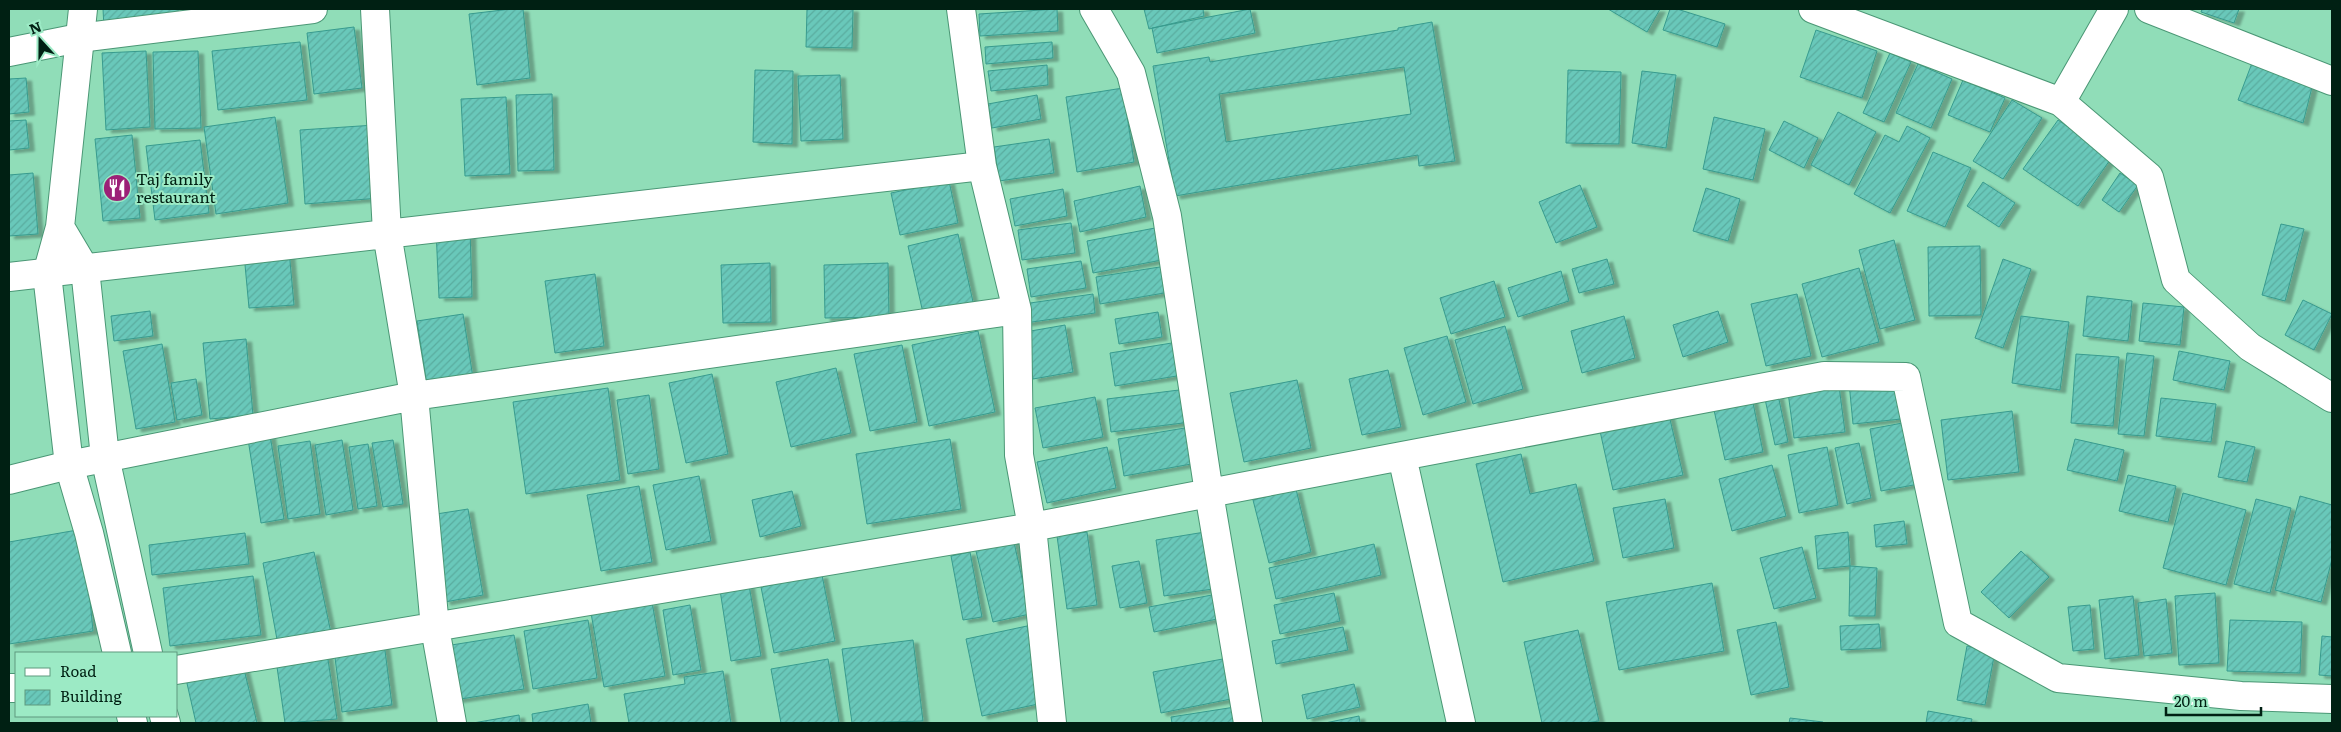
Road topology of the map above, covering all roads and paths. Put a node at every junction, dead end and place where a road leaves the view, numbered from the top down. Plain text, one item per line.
1 (83, 9) edge
2 (313, 9) edge
3 (375, 9) edge
4 (961, 9) edge
5 (1094, 9) edge
6 (1813, 9) edge
7 (2114, 9) edge
8 (2149, 9) edge
9 (79, 38) junction
10 (9, 52) edge
11 (2332, 81) edge
12 (2060, 102) junction
13 (982, 166) junction
14 (60, 227) junction
15 (387, 234) junction
16 (85, 270) junction
17 (47, 274) junction
18 (9, 277) edge
19 (1017, 310) junction
20 (414, 396) junction
21 (2332, 398) edge
22 (1402, 456) junction
23 (105, 457) junction
24 (68, 464) junction
25 (9, 480) edge
26 (1209, 493) junction
27 (1032, 527) junction
28 (435, 628) junction
29 (117, 652) edge
30 (148, 652) edge
31 (178, 670) edge
32 (2332, 699) edge
33 (452, 723) edge
34 (1052, 723) edge
35 (1248, 723) edge
36 (1461, 723) edge

1 - 9 street
2 - 9 street
3 - 15 street
4 - 13 street
5 - 26 street
6 - 12 street
7 - 12 street
8 - 11 street
9 - 10 street
9 - 14 street
12 - 21 street
13 - 15 street
13 - 19 street
14 - 16 street
14 - 17 street
15 - 16 street
15 - 20 street
16 - 17 street
16 - 23 street
17 - 18 street
17 - 24 street
19 - 20 street
19 - 27 street
20 - 23 street
20 - 28 street
22 - 26 street
22 - 32 street
22 - 36 street
23 - 24 street
23 - 30 street
24 - 25 street
24 - 29 street
26 - 27 street
26 - 35 street
27 - 28 street
27 - 34 street
28 - 31 street
28 - 33 street

